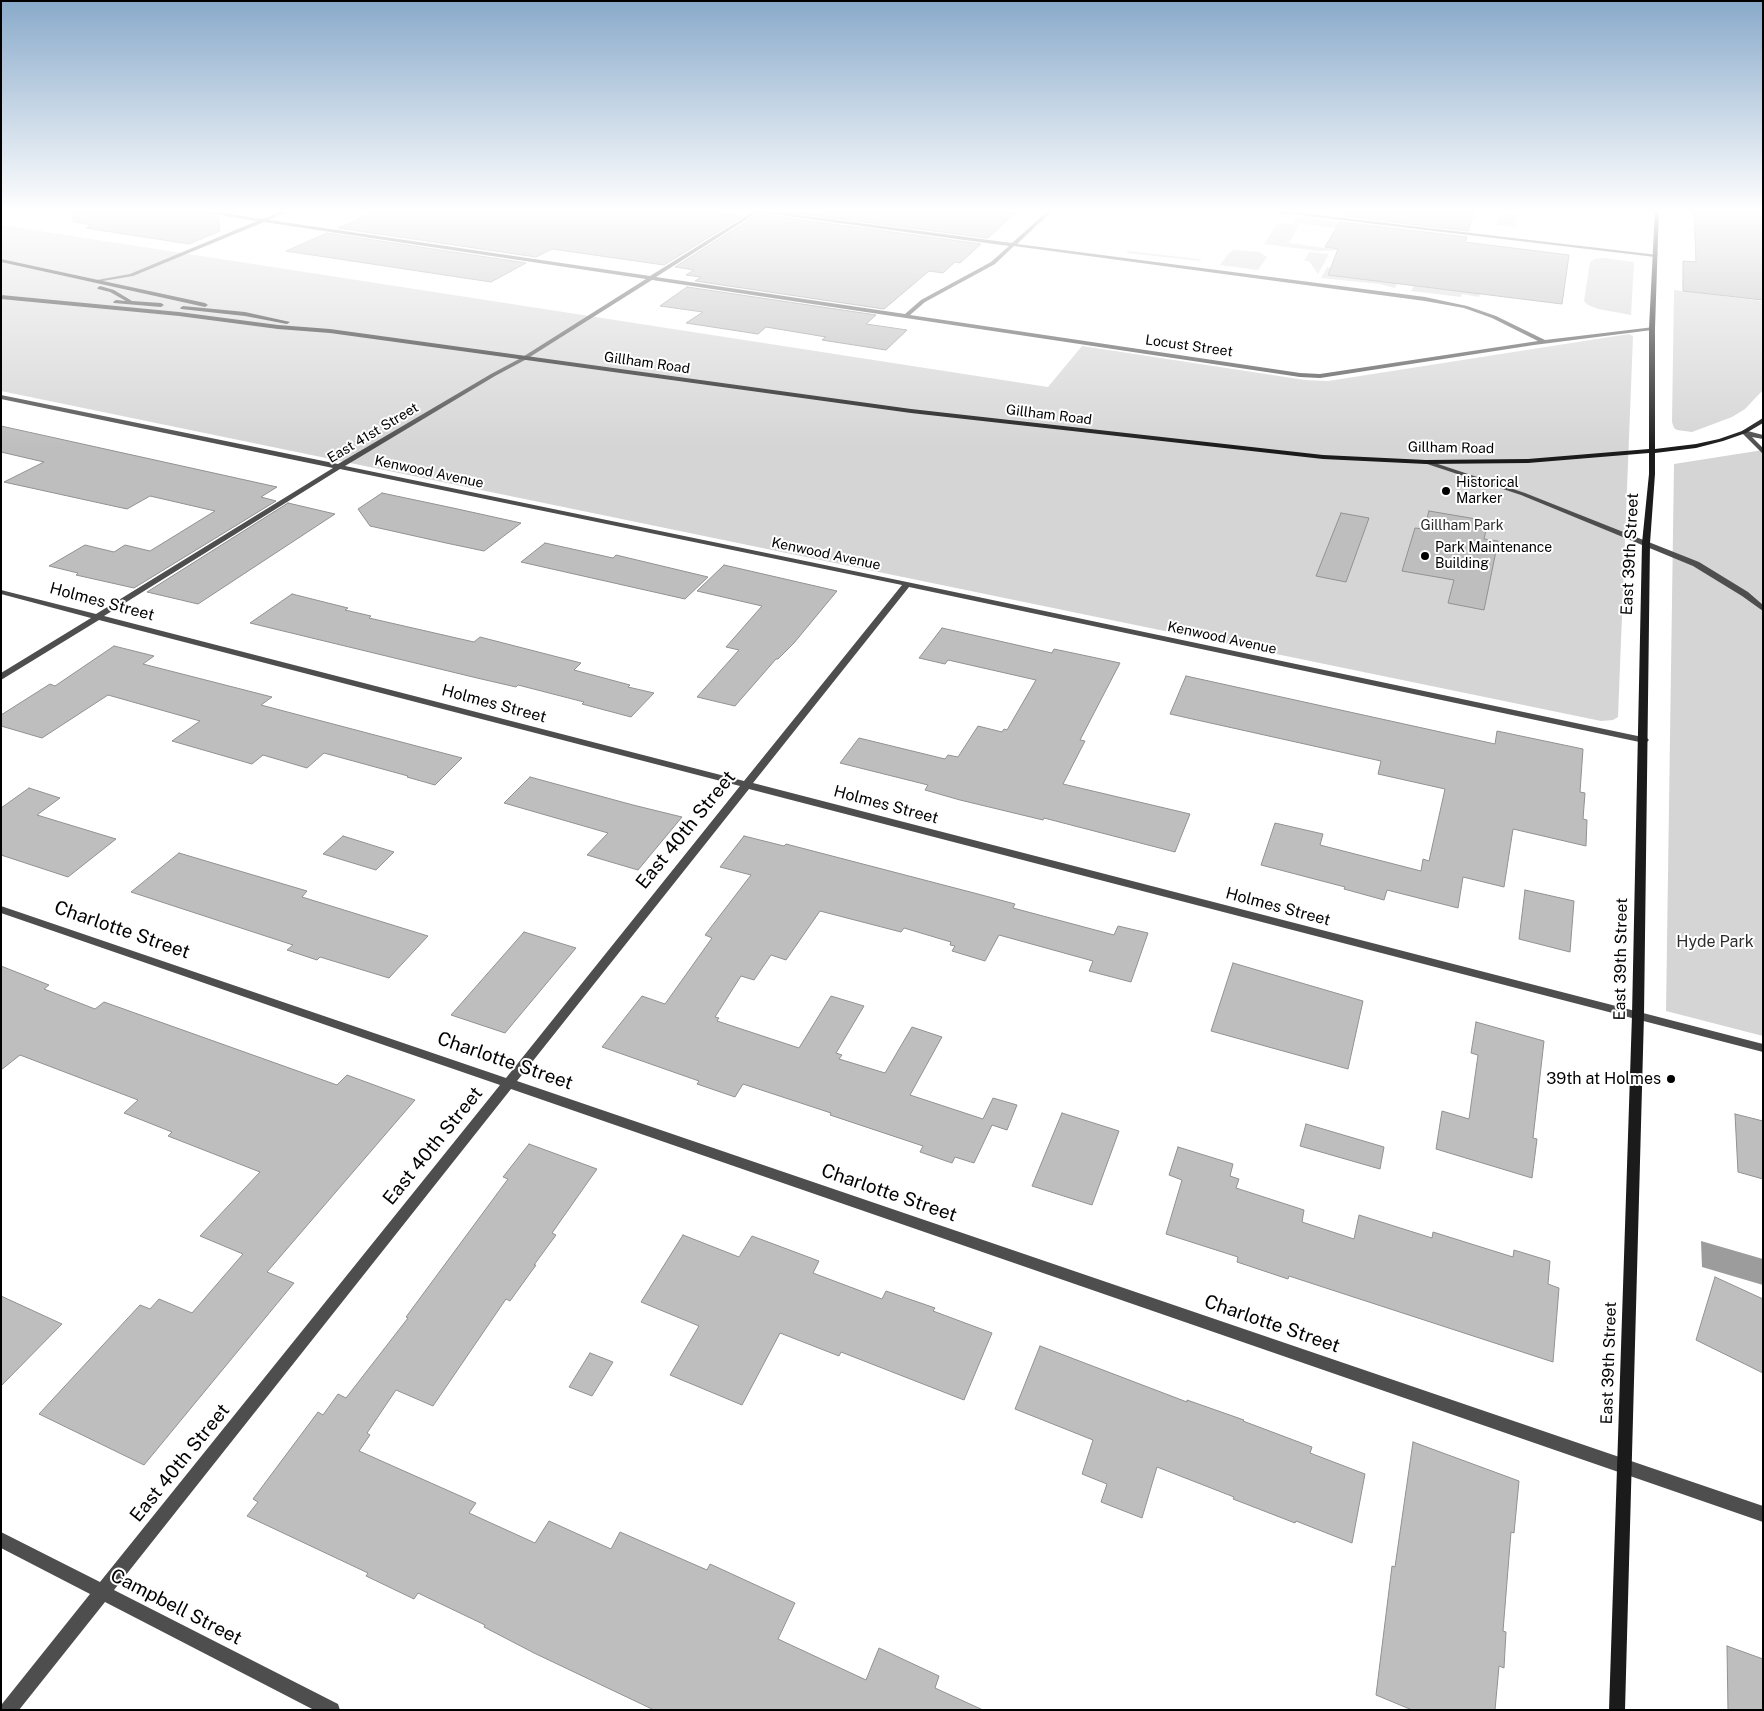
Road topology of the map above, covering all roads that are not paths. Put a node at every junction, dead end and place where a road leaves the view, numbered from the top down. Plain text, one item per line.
1 (104, 289) edge
2 (134, 289) edge
3 (633, 289) edge
4 (728, 289) edge
5 (945, 289) edge
6 (1350, 289) edge
7 (1654, 289) edge
8 (1, 296) edge
9 (134, 302) junction
10 (180, 314) junction
11 (245, 314) junction
12 (906, 316) junction
13 (1652, 328) junction
14 (330, 332) junction
15 (1545, 342) junction
16 (524, 359) junction
17 (1, 397) edge
18 (1763, 420) edge
19 (1744, 432) junction
20 (1763, 438) edge
21 (1653, 452) junction
22 (1763, 452) edge
23 (1426, 462) junction
24 (340, 466) junction
25 (1646, 543) junction
26 (907, 584) junction
27 (1, 592) edge
28 (1763, 610) edge
29 (97, 617) junction
30 (1, 677) edge
31 (1644, 740) junction
32 (746, 784) junction
33 (1, 909) edge
34 (1638, 1015) junction
35 (1763, 1048) edge
36 (507, 1083) junction
37 (1625, 1466) junction
38 (1763, 1514) edge
39 (1, 1540) edge
40 (102, 1592) junction
41 (8, 1710) edge
42 (332, 1710) edge
43 (1617, 1710) edge

1 - 9 main road
2 - 11 main road
3 - 16 street, East 41st Street
4 - 12 street, Locust Street
5 - 12 street
6 - 15 street
7 - 13 main road, East 39th Street
8 - 9 main road, Gillham Road
8 - 10 main road, Gillham Road
9 - 10 main road
9 - 11 main road, Gillham Road
10 - 14 main road, Gillham Road
11 - 14 main road, Gillham Road
12 - 15 street, Locust Street
13 - 15 street, Locust Street
13 - 21 main road, East 39th Street
14 - 16 main road, Gillham Road
16 - 23 main road, Gillham Road
16 - 24 street, East 41st Street
17 - 24 street, Kenwood Avenue
18 - 19 main road, Gillham Road
19 - 20 street
19 - 21 main road, Gillham Road
19 - 22 street
21 - 23 main road, Gillham Road
21 - 25 main road, East 39th Street
23 - 25 street
24 - 26 street, Kenwood Avenue
24 - 29 street, East 41st Street
25 - 28 street
25 - 31 main road, East 39th Street
26 - 31 street, Kenwood Avenue
26 - 32 street, East 40th Street
27 - 29 street, Holmes Street
29 - 30 street, East 41st Street
29 - 32 street, Holmes Street
31 - 34 main road, East 39th Street
32 - 34 street, Holmes Street
32 - 36 street, East 40th Street
33 - 36 street, Charlotte Street
34 - 35 street, Holmes Street
34 - 37 main road, East 39th Street
36 - 37 street, Charlotte Street
36 - 40 street, East 40th Street
37 - 38 street, Charlotte Street
37 - 43 main road, East 39th Street
39 - 40 street, Campbell Street
40 - 41 street, East 40th Street
40 - 42 street, Campbell Street

